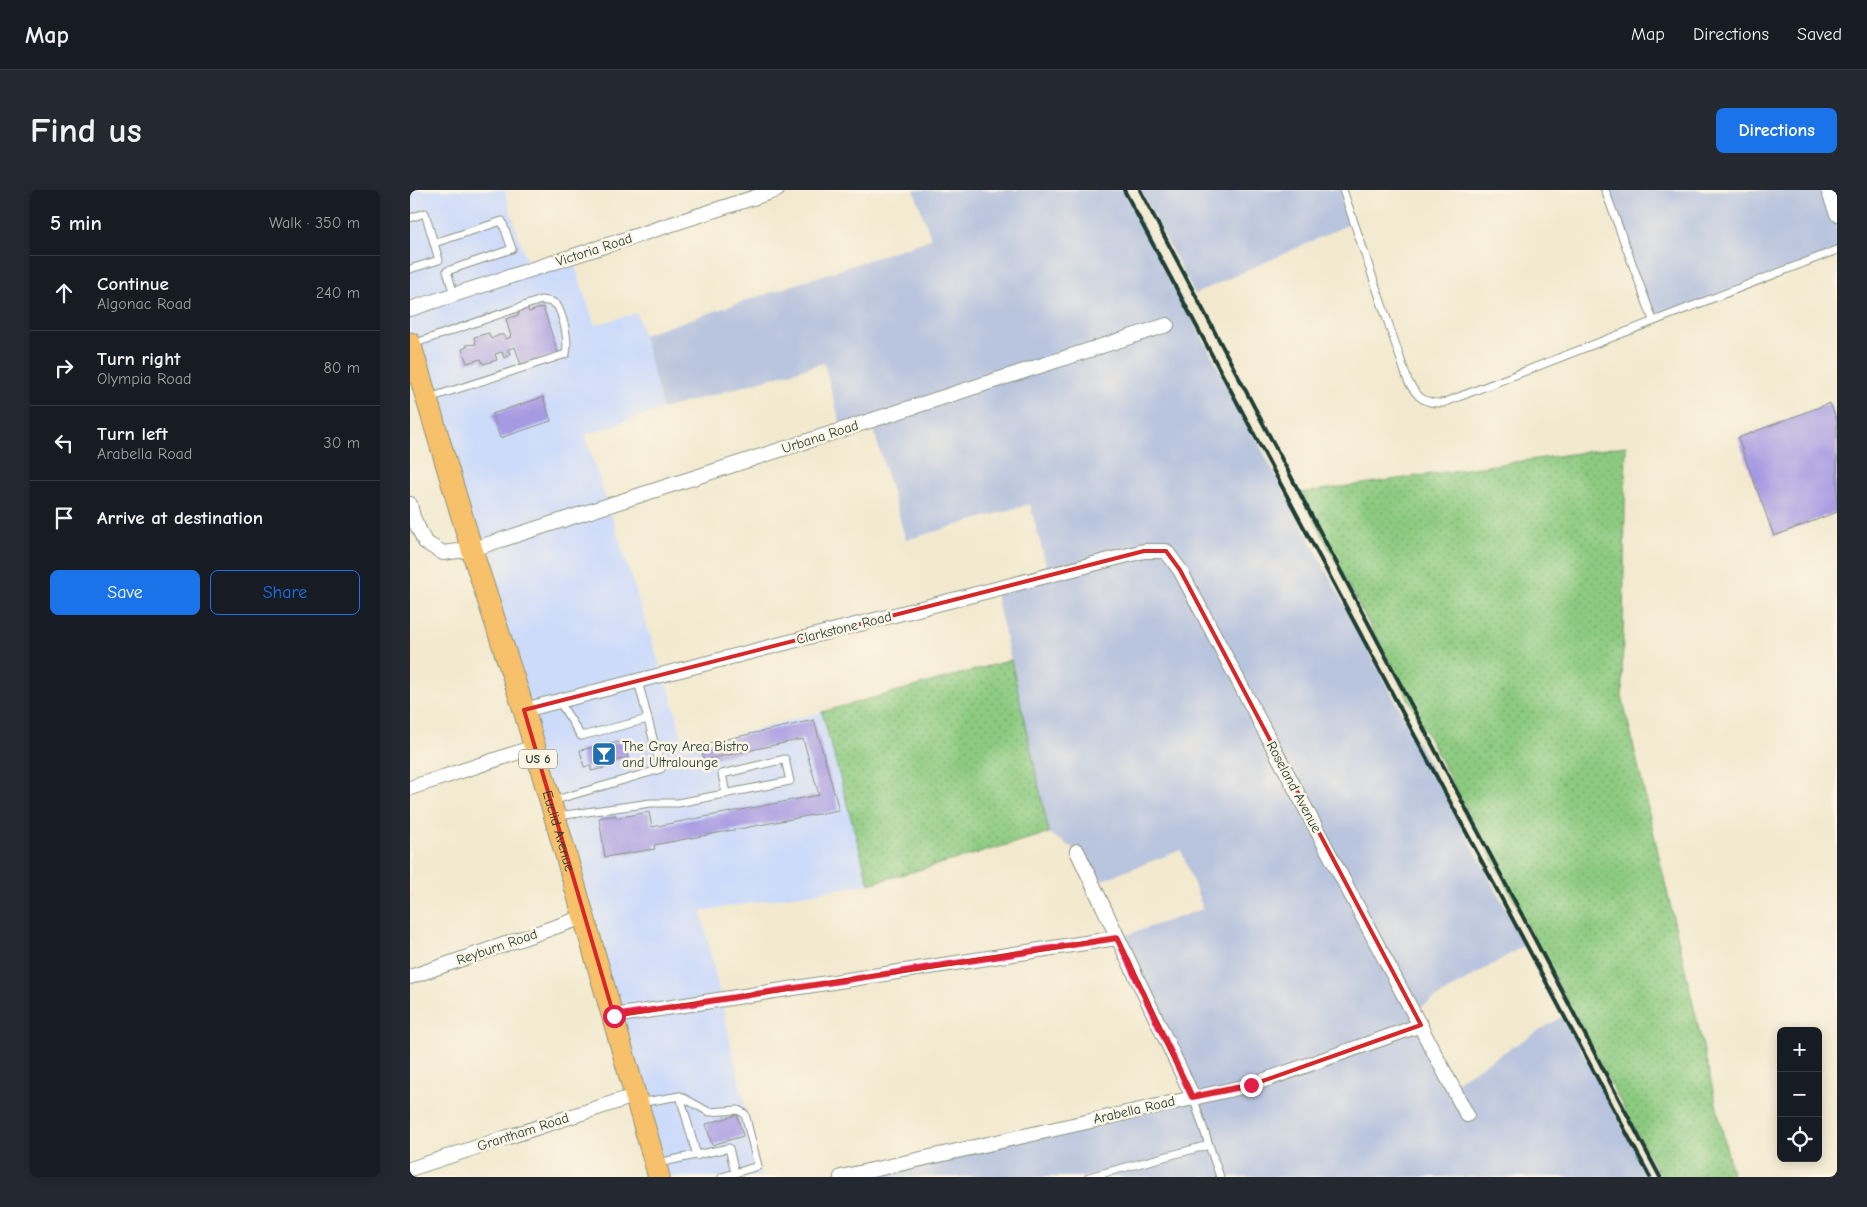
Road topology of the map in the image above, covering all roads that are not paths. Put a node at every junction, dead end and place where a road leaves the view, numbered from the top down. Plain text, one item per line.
1 (777, 190) edge
2 (1343, 190) edge
3 (1605, 190) edge
4 (1828, 190) edge
5 (1837, 214) edge
6 (410, 218) edge
7 (434, 244) junction
8 (1837, 250) edge
9 (439, 260) junction
10 (410, 269) edge
11 (446, 271) junction
12 (454, 295) junction
13 (410, 309) edge
14 (1653, 320) junction
15 (1167, 325) dead end
16 (410, 344) edge
17 (426, 398) junction
18 (410, 504) edge
19 (473, 549) junction
20 (1166, 551) joint
21 (638, 681) junction
22 (559, 702) junction
23 (524, 710) junction
24 (648, 719) junction
25 (534, 747) junction
26 (410, 788) edge
27 (726, 794) junction
28 (552, 809) junction
29 (1078, 851) dead end
30 (584, 917) junction
31 (1117, 938) junction
32 (410, 977) edge
33 (614, 1016) junction
34 (1421, 1025) junction
35 (680, 1096) junction
36 (1192, 1097) junction
37 (638, 1099) junction
38 (1467, 1115) dead end
39 (1209, 1145) junction
40 (697, 1156) junction
41 (410, 1169) edge
42 (657, 1170) edge
43 (735, 1173) junction
44 (722, 1177) edge
45 (841, 1177) edge
46 (1089, 1177) edge
47 (1220, 1177) edge

1 - 12 street, Victoria Road
2 - 14 lane
3 - 14 lane
4 - 5 street
6 - 7 lane
7 - 9 lane
7 - 11 lane
8 - 14 lane
9 - 10 lane
9 - 11 lane
11 - 12 lane
12 - 13 street, Victoria Road
15 - 19 street, Urbana Road
16 - 17 main road, Euclid Avenue / US 6
16 - 17 lane
17 - 19 main road, Euclid Avenue / US 6
18 - 19 street, Urbana Road
19 - 23 main road, Euclid Avenue / US 6
20 - 21 street, Clarkstone Road
20 - 34 street, Roseland Avenue
21 - 22 street, Clarkstone Road
21 - 24 lane
22 - 23 street, Clarkstone Road
22 - 24 lane
23 - 25 main road, Euclid Avenue / US 6
24 - 28 lane
25 - 26 street
25 - 28 main road, Euclid Avenue / US 6
27 - 27 lane
27 - 28 lane
28 - 30 main road, Euclid Avenue / US 6
29 - 31 street
30 - 32 street, Reyburn Road
30 - 33 main road, Euclid Avenue / US 6
31 - 33 street
31 - 36 street
33 - 37 main road, Euclid Avenue / US 6
34 - 36 street, Arabella Road
34 - 38 street, Roseland Avenue
35 - 37 lane
35 - 40 lane
35 - 43 lane
36 - 39 lane
36 - 45 street, Arabella Road
37 - 41 street, Grantham Road
37 - 42 main road, Euclid Avenue / US 6
39 - 46 lane
39 - 47 lane
40 - 42 lane
40 - 43 lane
43 - 44 lane

